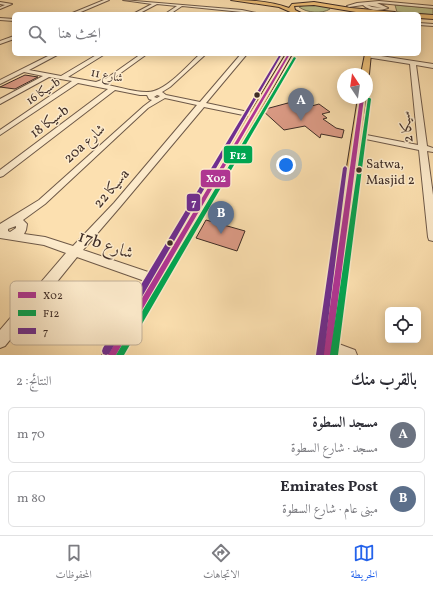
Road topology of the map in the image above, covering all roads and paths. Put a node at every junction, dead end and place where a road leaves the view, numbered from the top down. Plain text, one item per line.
1 (107, 0) edge
2 (125, 0) edge
3 (233, 0) edge
4 (256, 0) edge
5 (261, 0) edge
6 (321, 0) edge
7 (301, 2) edge
8 (0, 3) edge
9 (156, 4) junction
10 (330, 4) edge
11 (365, 4) junction
12 (373, 5) junction
13 (180, 6) junction
14 (353, 6) junction
15 (433, 7) edge
16 (0, 8) edge
17 (220, 9) junction
18 (77, 12) edge
19 (139, 12) edge
20 (170, 12) edge
21 (215, 12) edge
22 (245, 12) edge
23 (295, 12) edge
24 (334, 12) edge
25 (380, 12) edge
26 (381, 12) edge
27 (421, 18) edge
28 (0, 19) edge
29 (433, 19) edge
30 (12, 20) edge
31 (421, 24) edge
32 (433, 25) edge
33 (0, 38) edge
34 (12, 38) edge
35 (0, 43) edge
36 (52, 56) edge
37 (99, 56) edge
38 (141, 56) edge
39 (201, 56) edge
40 (242, 56) edge
41 (288, 56) edge
42 (368, 56) edge
43 (373, 56) edge
44 (412, 56) edge
45 (411, 63) junction
46 (433, 66) edge
47 (366, 68) edge
48 (23, 70) junction
49 (48, 75) junction
50 (62, 78) junction
51 (77, 81) junction
52 (0, 82) edge
53 (95, 84) junction
54 (113, 88) junction
55 (157, 97) junction
56 (0, 102) edge
57 (361, 104) edge
58 (202, 105) junction
59 (253, 115) junction
60 (0, 132) edge
61 (356, 135) junction
62 (422, 148) junction
63 (433, 150) edge
64 (0, 174) edge
65 (0, 222) edge
66 (17, 224) junction
67 (4, 235) edge
68 (433, 236) edge
69 (45, 241) junction
70 (75, 251) junction
71 (156, 280) junction
72 (50, 281) edge
73 (142, 304) edge
74 (10, 329) edge
75 (0, 341) edge
76 (118, 345) edge
77 (327, 351) edge
78 (112, 355) edge
79 (350, 355) edge

1 - 18 street
2 - 9 street
3 - 23 main road
4 - 7 main road
5 - 7 main road
6 - 10 main road
7 - 10 main road
7 - 23 main road
8 - 16 street
9 - 13 street
9 - 19 street
10 - 14 main road
10 - 24 main road
10 - 25 main road
11 - 12 street
11 - 12 street
11 - 14 street
12 - 15 street
13 - 17 street
13 - 20 street
14 - 26 main road
17 - 21 street
17 - 22 street
27 - 29 main road
28 - 30 street
31 - 32 street
33 - 34 street
34 - 35 street
36 - 48 street
37 - 50 street
38 - 53 street
39 - 55 street
40 - 58 street, سيكا 22a
41 - 59 main road
42 - 47 main road
43 - 45 street
44 - 45 street, سيكا 2
45 - 46 street
45 - 62 street, سيكا 2
48 - 49 street, شارع 11
48 - 52 street
49 - 50 street, شارع 11
49 - 56 street
50 - 51 street, شارع 11
51 - 53 street, شارع 11
51 - 60 street, سيكا 16b
53 - 54 street, شارع 11
54 - 55 street, شارع 11
54 - 64 street, سيكا 18b
55 - 58 street, شارع 11
55 - 66 street, 20a شارع
57 - 61 main road
58 - 59 street, شارع 11
58 - 70 street, سيكا 22a
59 - 71 main road
61 - 62 street
61 - 77 main road
62 - 63 street
62 - 68 street, سيكا 2
65 - 66 street, 17b شارع
66 - 67 street, 20a شارع
66 - 69 street, 17b شارع
67 - 69 street, 17b شارع
69 - 70 street, 17b شارع
70 - 71 street, 17b شارع
70 - 72 street, سيكا 22a
71 - 73 main road
74 - 75 street, سيكا 22a
76 - 78 main road
77 - 79 street

